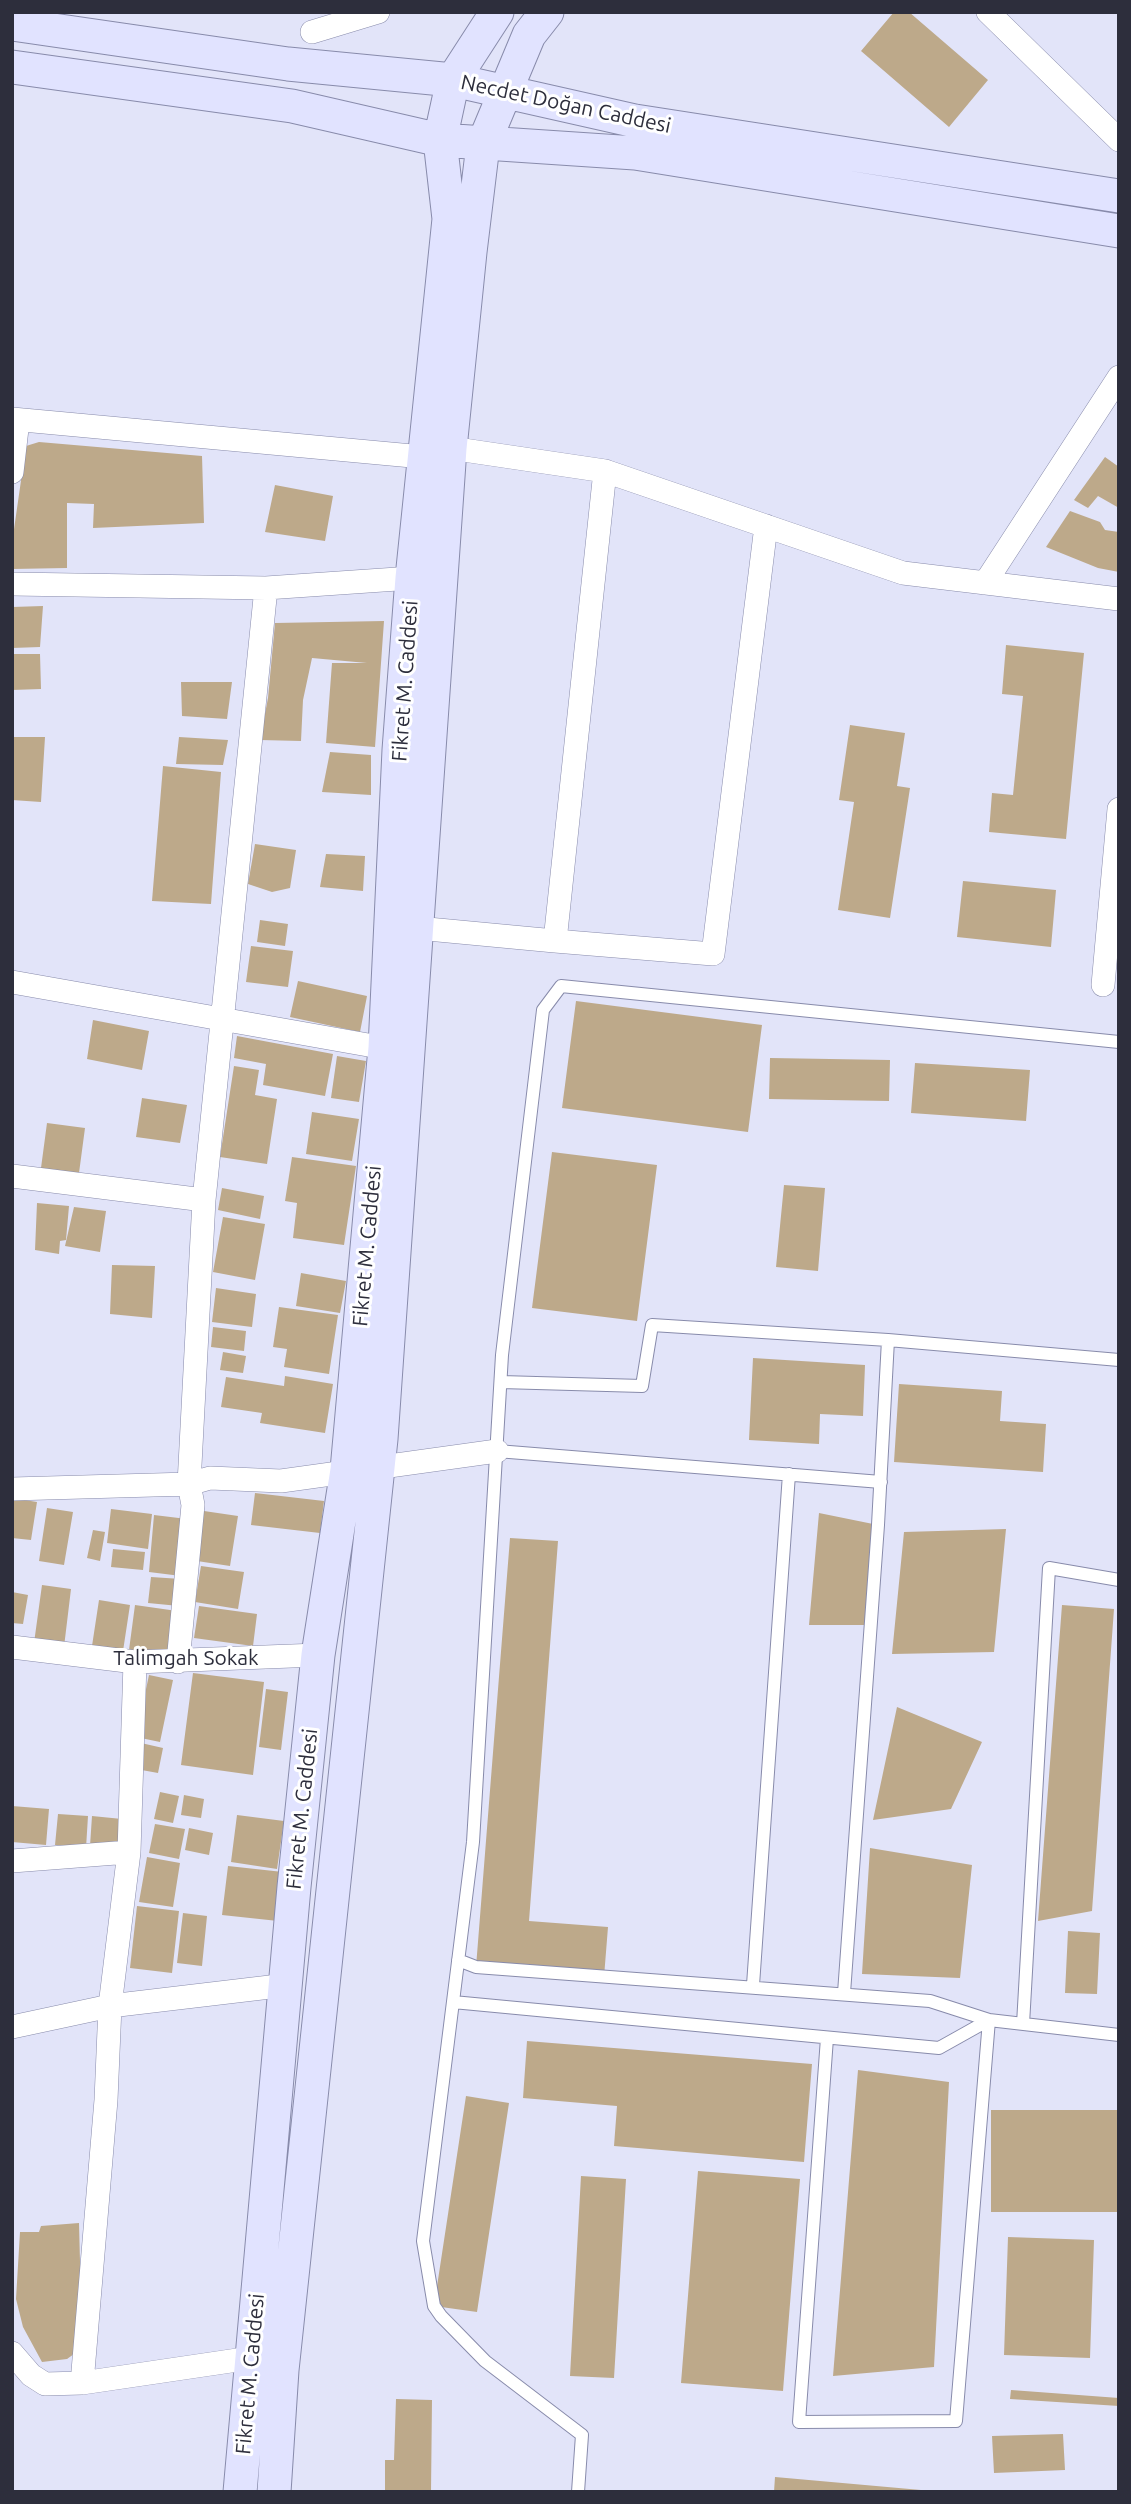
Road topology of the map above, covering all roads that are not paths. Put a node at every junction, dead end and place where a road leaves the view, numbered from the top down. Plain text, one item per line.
1 (326, 12) edge
2 (378, 12) edge
3 (497, 12) edge
4 (547, 12) edge
5 (988, 12) edge
6 (37, 21) edge
7 (312, 32) junction
8 (288, 64) junction
9 (12, 67) edge
10 (453, 80) junction
11 (506, 91) junction
12 (440, 140) junction
13 (1119, 140) edge
14 (483, 145) junction
15 (1119, 197) edge
16 (1119, 231) edge
17 (1119, 377) edge
18 (15, 419) edge
19 (437, 453) junction
20 (605, 471) junction
21 (12, 472) edge
22 (766, 526) junction
23 (412, 578) junction
24 (12, 583) edge
25 (985, 583) junction
26 (267, 588) junction
27 (1119, 599) edge
28 (1119, 809) edge
29 (417, 928) junction
30 (555, 941) junction
31 (12, 982) edge
32 (1103, 985) dead end
33 (224, 1018) junction
34 (1119, 1042) edge
35 (385, 1048) junction
36 (12, 1176) edge
37 (204, 1200) junction
38 (888, 1340) junction
39 (1119, 1360) edge
40 (501, 1382) junction
41 (497, 1451) junction
42 (362, 1468) junction
43 (789, 1474) junction
44 (881, 1482) junction
45 (189, 1485) junction
46 (12, 1489) edge
47 (1119, 1580) edge
48 (12, 1647) edge
49 (318, 1656) junction
50 (135, 1662) junction
51 (178, 1662) junction
52 (129, 1852) junction
53 (12, 1861) edge
54 (458, 1960) junction
55 (287, 1985) junction
56 (753, 1985) junction
57 (844, 1993) junction
58 (453, 2002) junction
59 (110, 2006) junction
60 (989, 2021) junction
61 (1023, 2024) junction
62 (12, 2027) edge
63 (1119, 2035) edge
64 (827, 2038) junction
65 (12, 2353) edge
66 (251, 2358) junction
67 (82, 2383) junction
68 (240, 2492) edge
69 (274, 2492) edge
70 (578, 2492) edge

1 - 7 street
2 - 7 street
3 - 10 main road, Fikret M. Caddesi
4 - 11 main road
5 - 13 street
6 - 8 main road, Necdet Doğan Caddesi
7 - 8 street
8 - 10 main road, Necdet Doğan Caddesi
9 - 12 main road
10 - 11 main road, Necdet Doğan Caddesi
10 - 12 main road, Fikret M. Caddesi
11 - 14 main road
11 - 15 main road, Necdet Doğan Caddesi
12 - 14 main road
12 - 19 main road, Fikret M. Caddesi
14 - 16 main road
14 - 19 main road
17 - 25 street
18 - 19 street
18 - 21 street
19 - 20 street
19 - 23 main road, Fikret M. Caddesi
19 - 29 main road
20 - 22 street
20 - 30 street
22 - 25 street
22 - 30 street
23 - 26 street
23 - 35 main road, Fikret M. Caddesi
24 - 26 street
25 - 27 street
26 - 33 street
28 - 32 street
29 - 30 street
29 - 42 main road
31 - 33 street
33 - 35 street
33 - 37 street
34 - 40 lane
35 - 42 main road, Fikret M. Caddesi
36 - 37 street
37 - 45 street
38 - 39 lane
38 - 40 lane
38 - 44 lane
40 - 41 lane
41 - 42 street
41 - 43 lane
41 - 54 lane
42 - 45 street
42 - 49 main road, Fikret M. Caddesi
42 - 69 main road
43 - 44 lane
43 - 56 lane
44 - 57 lane
45 - 46 street
45 - 51 street
47 - 61 lane
48 - 50 street, Talimgah Sokak
49 - 51 street, Talimgah Sokak
49 - 55 main road, Fikret M. Caddesi
50 - 51 street, Talimgah Sokak
50 - 52 street
52 - 53 street
52 - 59 street
54 - 56 lane
54 - 58 lane
55 - 59 street
55 - 66 main road, Fikret M. Caddesi
56 - 57 lane
57 - 60 lane
58 - 64 lane
58 - 70 lane
59 - 62 street
59 - 67 street
60 - 61 lane
60 - 64 lane
60 - 64 lane
61 - 63 lane
65 - 67 street
66 - 67 street
66 - 68 main road, Fikret M. Caddesi

